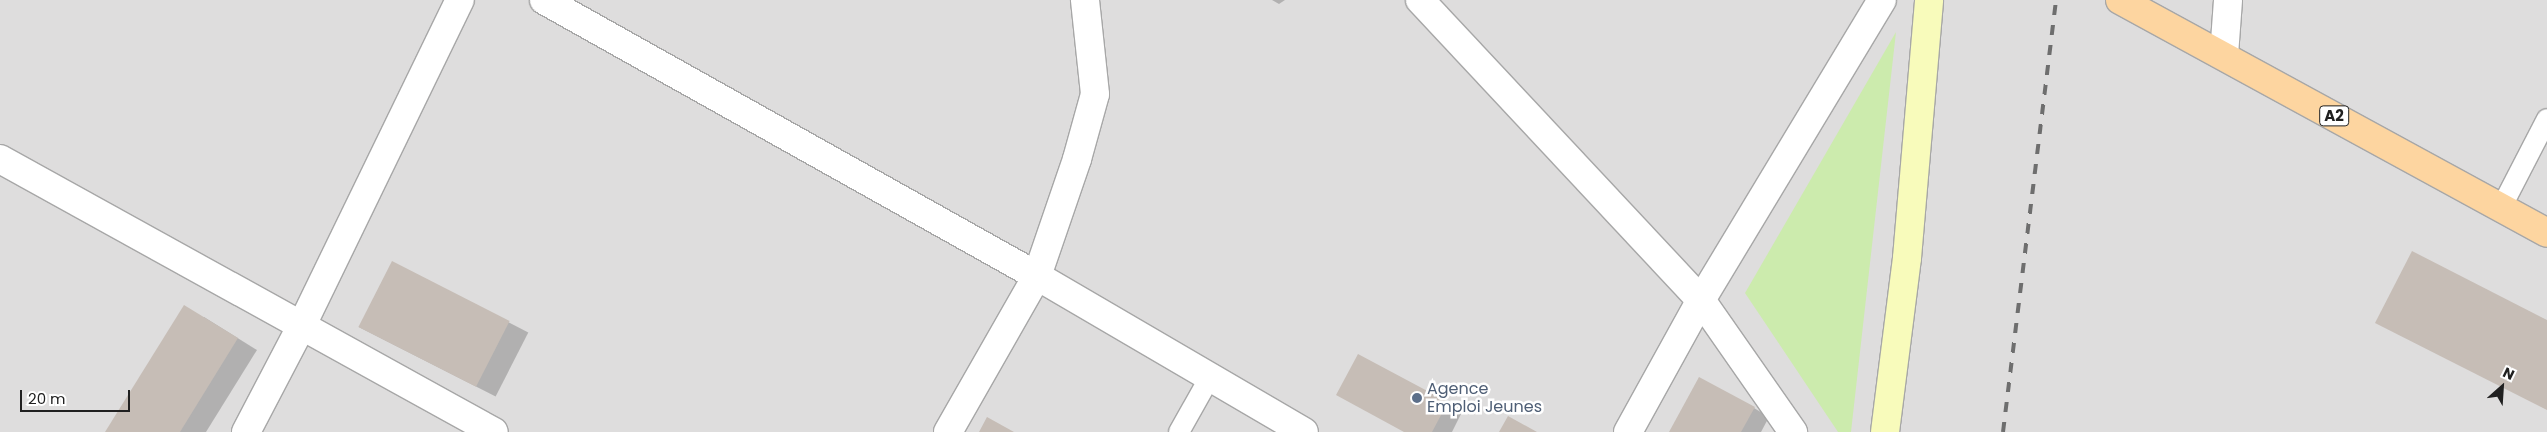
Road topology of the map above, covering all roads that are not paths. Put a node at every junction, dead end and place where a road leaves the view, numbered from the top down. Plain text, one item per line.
1 (460, 0) edge
2 (544, 0) edge
3 (1085, 0) edge
4 (1420, 0) edge
5 (1882, 0) edge
6 (1930, 0) edge
7 (2120, 0) edge
8 (2228, 0) edge
9 (2224, 55) junction
10 (2547, 119) edge
11 (0, 159) edge
12 (2501, 208) junction
13 (2547, 233) edge
14 (1036, 276) junction
15 (1701, 300) junction
16 (302, 325) junction
17 (1210, 377) junction
18 (246, 432) edge
19 (494, 432) edge
20 (948, 432) edge
21 (1179, 432) edge
22 (1304, 432) edge
23 (1628, 432) edge
24 (1794, 432) edge
25 (1885, 432) edge

1 - 16 street
2 - 14 street
3 - 14 street
4 - 15 street
5 - 15 street
6 - 25 main road
7 - 9 main road, A2
8 - 9 street
9 - 12 main road, A2
10 - 12 lane
11 - 16 street
12 - 13 main road, A2
14 - 17 street
14 - 20 street
15 - 23 street
15 - 24 street
16 - 18 street
16 - 19 street
17 - 21 lane
17 - 22 street

